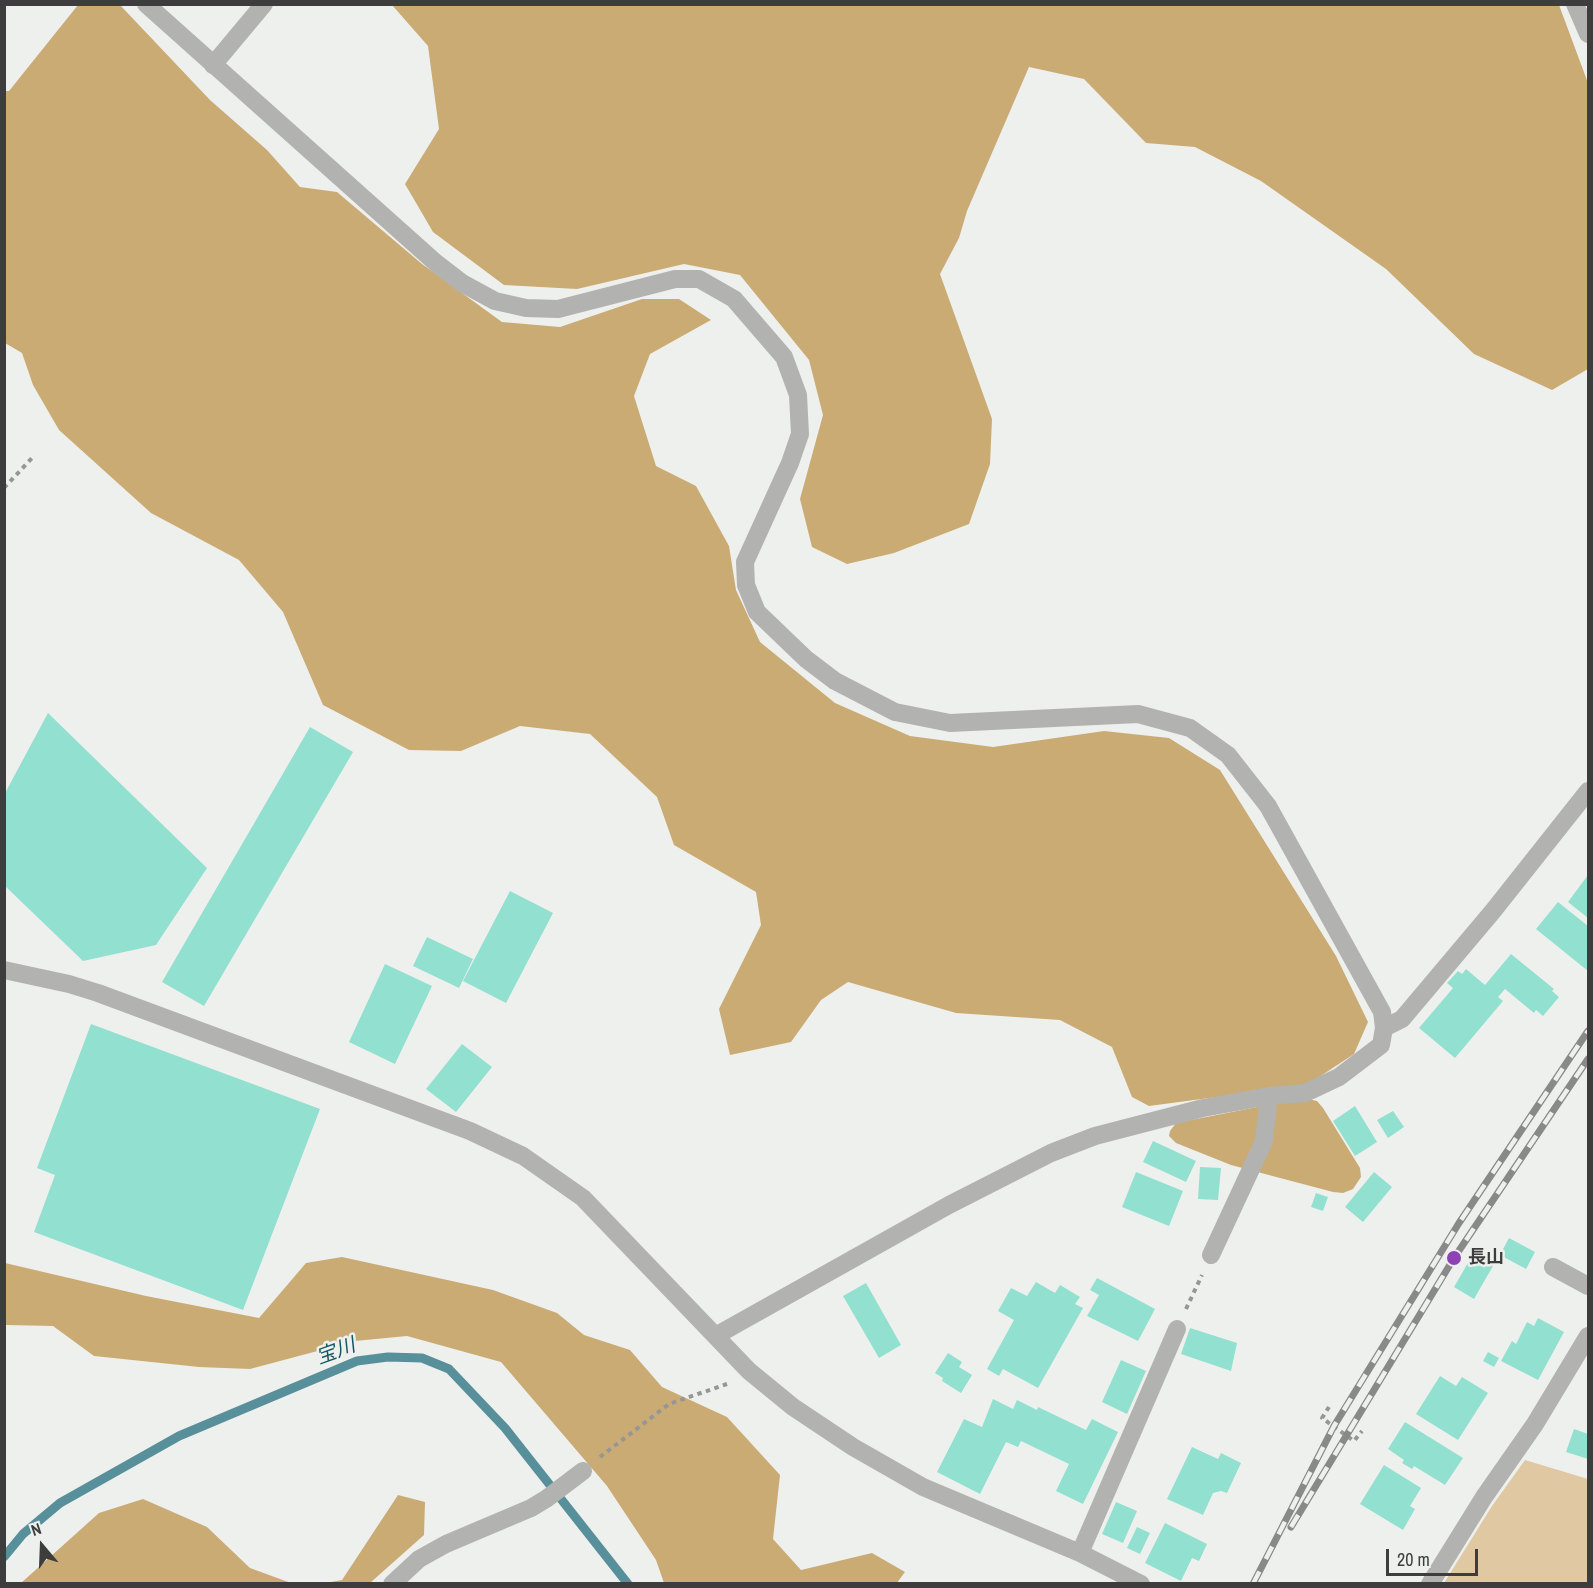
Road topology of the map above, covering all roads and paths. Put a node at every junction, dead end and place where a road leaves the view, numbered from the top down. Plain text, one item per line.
1 (146, 4) edge
2 (264, 4) edge
3 (1575, 4) edge
4 (1588, 34) edge
5 (213, 65) junction
6 (32, 458) dead end
7 (4, 488) edge
8 (1588, 791) edge
9 (4, 970) edge
10 (1384, 1028) junction
11 (1269, 1096) junction
12 (1211, 1255) joint
13 (1553, 1267) dead end
14 (1588, 1286) edge
15 (1177, 1329) joint
16 (717, 1335) junction
17 (1588, 1336) edge
18 (749, 1371) junction
19 (1329, 1407) dead end
20 (1362, 1431) dead end
21 (583, 1471) joint
22 (1080, 1553) junction
23 (392, 1584) edge
24 (1141, 1584) edge
25 (1430, 1584) edge

1 - 5 street
2 - 5 street
3 - 4 street
5 - 10 street
6 - 7 path
8 - 10 street
9 - 16 street
10 - 11 street
11 - 12 street
11 - 16 street
12 - 15 path
13 - 14 street
15 - 22 street
16 - 18 street
17 - 25 street
18 - 21 path
18 - 22 street
19 - 20 path
21 - 23 street
22 - 24 street

